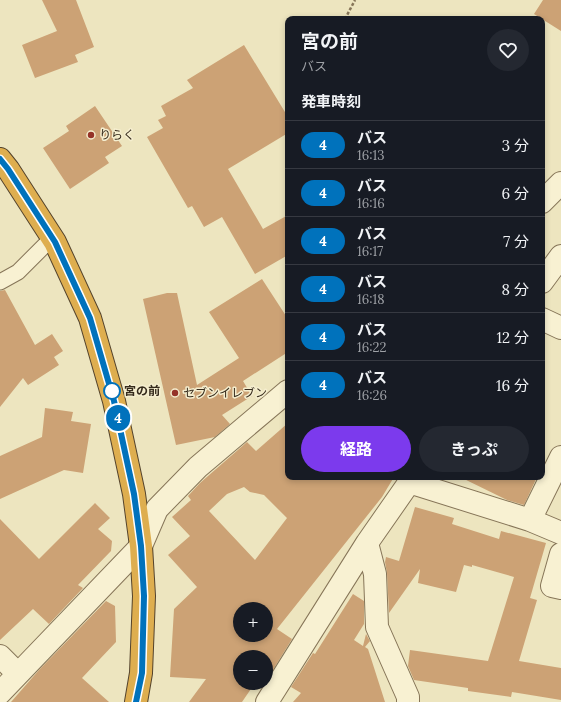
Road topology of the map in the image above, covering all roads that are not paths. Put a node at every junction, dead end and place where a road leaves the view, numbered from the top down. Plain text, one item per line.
1 (0, 159) edge
2 (561, 183) edge
3 (545, 199) edge
4 (52, 238) junction
5 (561, 256) edge
6 (545, 278) edge
7 (0, 282) edge
8 (545, 320) edge
9 (561, 328) edge
10 (285, 394) edge
11 (561, 457) edge
12 (411, 480) edge
13 (530, 520) junction
14 (561, 532) edge
15 (367, 543) junction
16 (141, 546) junction
17 (561, 554) edge
18 (561, 588) edge
19 (0, 656) edge
20 (18, 674) junction
21 (0, 693) edge
22 (136, 702) edge
23 (267, 702) edge
24 (408, 702) edge

1 - 4 highway
2 - 3 street
4 - 7 lane
4 - 16 highway
5 - 6 street
8 - 9 street
10 - 16 street
11 - 13 street
12 - 13 street
12 - 15 street
13 - 14 street
15 - 23 street
15 - 24 street
16 - 20 street
16 - 22 highway
17 - 18 street
19 - 20 street
20 - 21 street

